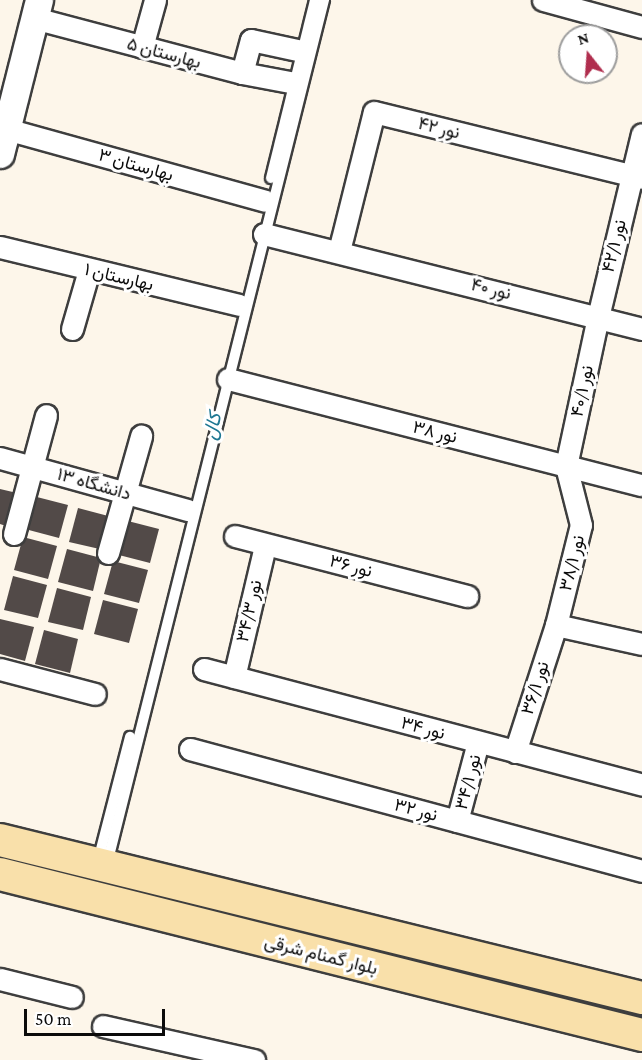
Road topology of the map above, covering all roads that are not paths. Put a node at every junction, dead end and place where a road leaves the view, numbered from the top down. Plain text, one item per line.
1 (155, 0) edge
2 (315, 0) edge
3 (324, 0) edge
4 (543, 0) edge
5 (36, 9) edge
6 (642, 27) edge
7 (142, 47) junction
8 (302, 51) junction
9 (242, 73) junction
10 (295, 83) junction
11 (642, 134) edge
12 (3, 141) edge
13 (637, 177) edge
14 (265, 201) junction
15 (264, 234) junction
16 (0, 247) edge
17 (339, 250) junction
18 (89, 270) junction
19 (239, 305) junction
20 (597, 316) junction
21 (72, 329) dead end
22 (642, 329) edge
23 (228, 379) junction
24 (45, 415) dead end
25 (141, 436) dead end
26 (0, 458) edge
27 (32, 466) junction
28 (566, 466) junction
29 (642, 485) edge
30 (125, 493) junction
31 (188, 510) junction
32 (14, 534) dead end
33 (235, 537) dead end
34 (265, 546) junction
35 (108, 553) dead end
36 (467, 597) dead end
37 (556, 625) junction
38 (642, 644) edge
39 (0, 669) edge
40 (204, 669) dead end
41 (234, 677) junction
42 (95, 694) dead end
43 (478, 742) junction
44 (189, 749) dead end
45 (515, 752) junction
46 (642, 785) edge
47 (457, 821) junction
48 (0, 840) edge
49 (103, 858) junction
50 (642, 871) edge
51 (0, 874) edge
52 (92, 897) junction
53 (0, 979) edge
54 (72, 997) dead end
55 (642, 998) edge
56 (103, 1026) dead end
57 (642, 1035) edge
58 (254, 1060) edge

1 - 7 street
2 - 8 lane
3 - 15 lane
4 - 6 street
5 - 7 street, بهارستان ۵
5 - 12 street
7 - 9 street, بهارستان ۵
8 - 9 street
8 - 10 lane
9 - 10 street, بهارستان ۵
10 - 14 lane
11 - 13 street, نور ۴۲/۱
12 - 14 street, بهارستان ۳
13 - 17 street, نور ۴۲
13 - 20 street, نور ۴۲/۱
14 - 19 lane
15 - 17 street, نور ۴۰
15 - 23 lane
16 - 18 street, بهارستان ۱
17 - 20 street, نور ۴۰
18 - 19 street, بهارستان ۱
18 - 21 street
19 - 31 lane
20 - 22 street, نور ۴۰
20 - 28 street, نور ۴۰/۱
23 - 28 street, نور ۳۸
23 - 49 lane
24 - 27 street
25 - 30 street
26 - 27 street, دانشگاه ۱۳
27 - 30 street, دانشگاه ۱۳
27 - 32 street
28 - 29 street, نور ۳۸
28 - 37 street, نور ۳۸/۱
30 - 31 street, دانشگاه ۱۳
30 - 35 street
31 - 49 lane
33 - 34 street, نور ۳۶
34 - 36 street, نور ۳۶
34 - 41 street, نور ۳۴/۳
37 - 38 street
37 - 45 street, نور ۳۶/۱
39 - 42 street
40 - 41 street, نور ۳۴
41 - 43 street, نور ۳۴
43 - 45 street, نور ۳۴
43 - 47 street, نور ۳۴/۱
44 - 47 street, نور ۳۲
45 - 46 street, نور ۳۴
47 - 50 street, نور ۳۲
48 - 49 main road, بلوار گمنام شرقی
49 - 52 main road
49 - 55 main road, بلوار گمنام شرقی
51 - 52 main road, بلوار گمنام شرقی
52 - 57 main road, بلوار گمنام شرقی
53 - 54 street
56 - 58 street

